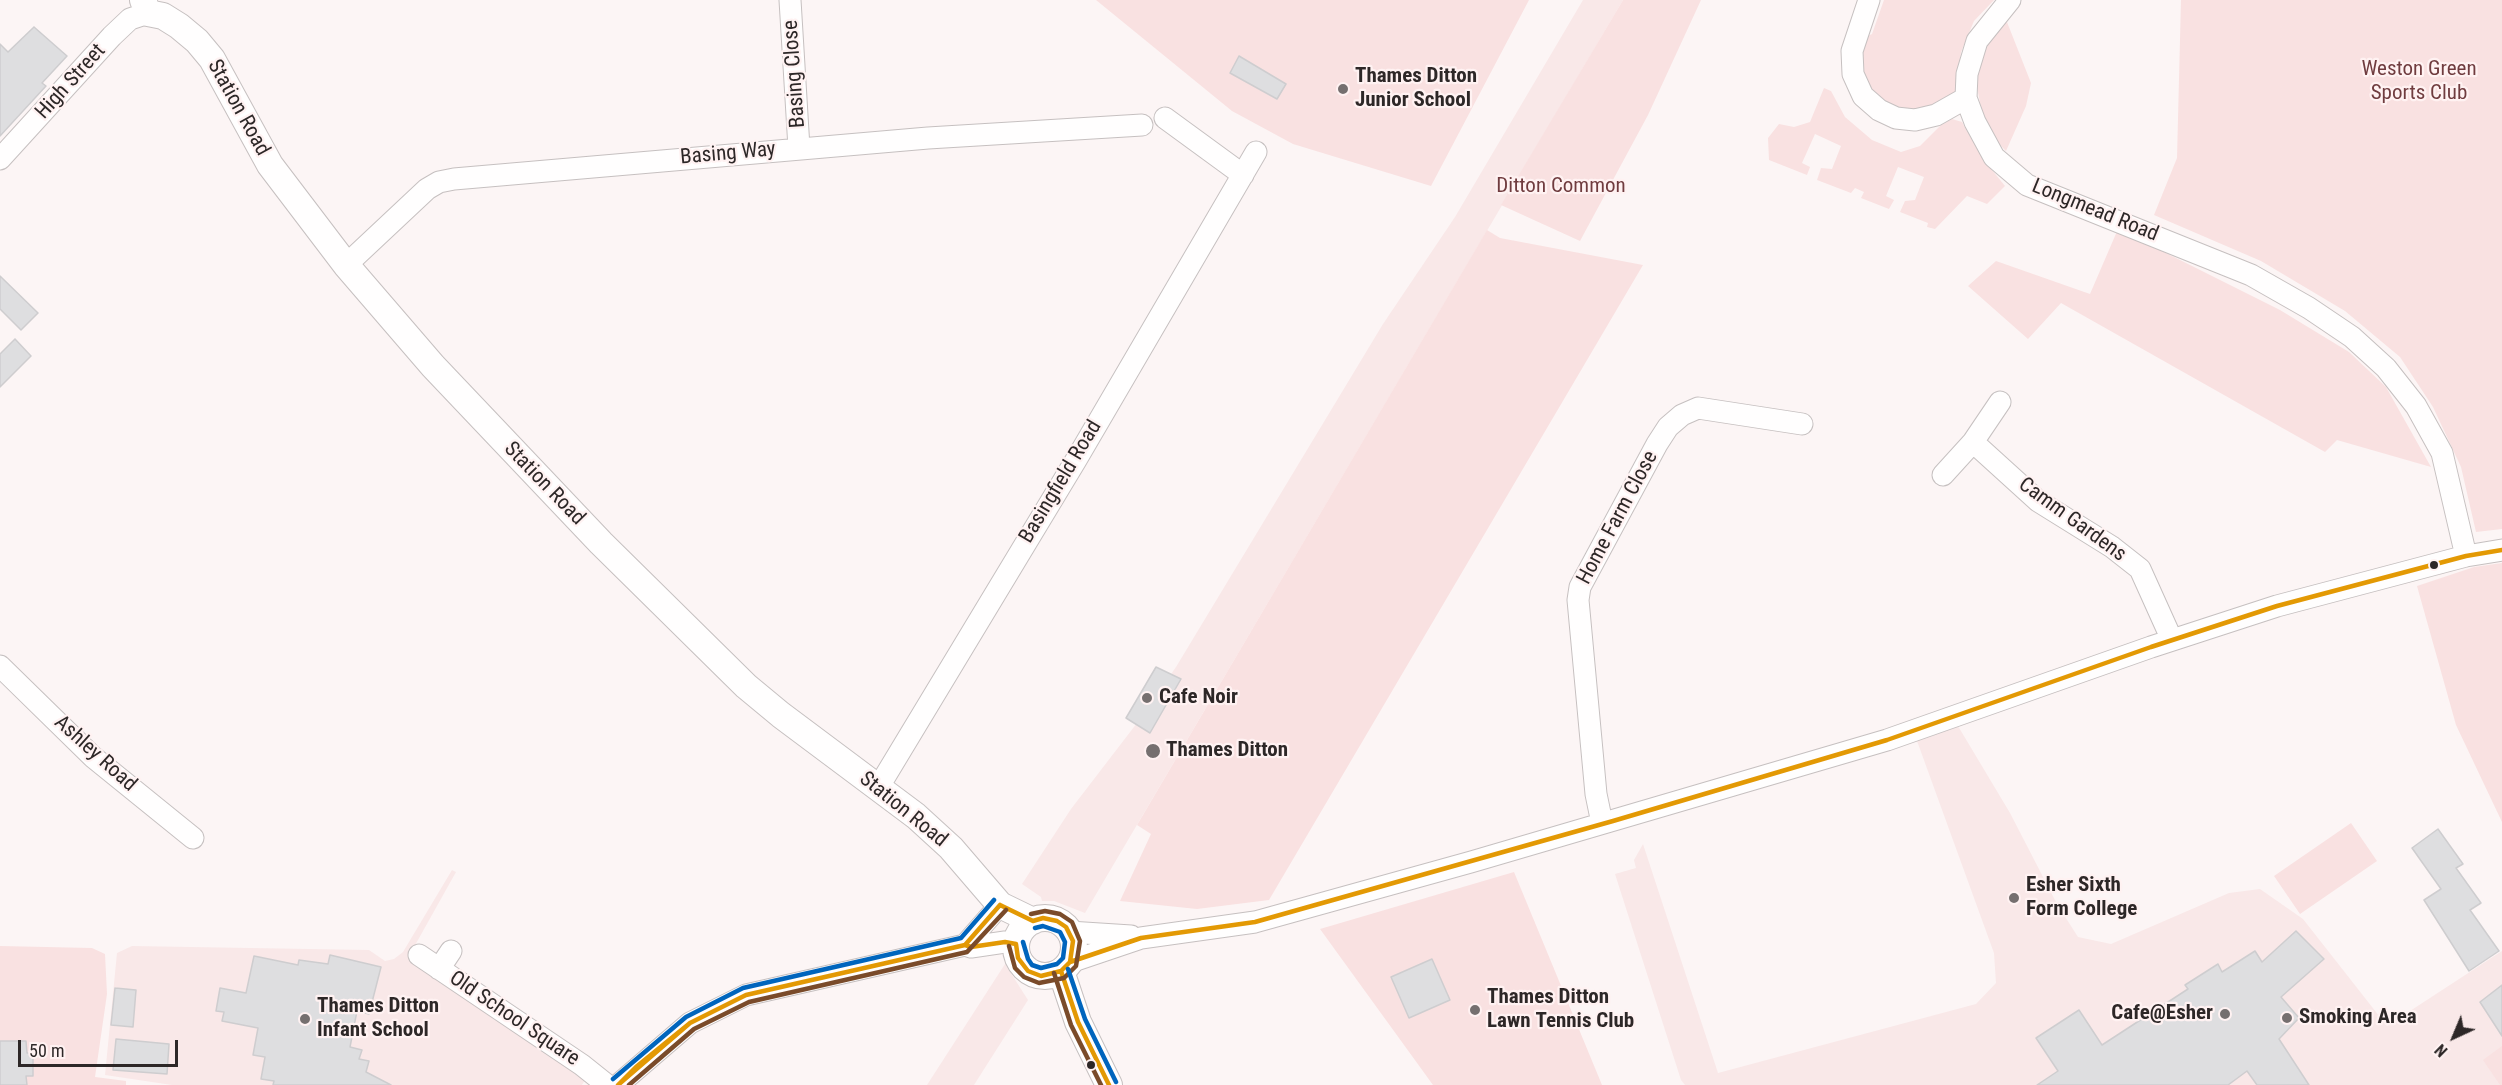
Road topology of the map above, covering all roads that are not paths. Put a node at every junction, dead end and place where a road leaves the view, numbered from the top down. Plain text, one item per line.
1 (790, 0) edge
2 (1869, 0) edge
3 (2010, 0) edge
4 (146, 6) edge
5 (1966, 98) junction
6 (1165, 118) dead end
7 (1142, 125) dead end
8 (799, 148) junction
9 (1256, 152) dead end
10 (0, 159) edge
11 (1243, 175) junction
12 (346, 265) junction
13 (2000, 402) dead end
14 (1802, 424) dead end
15 (1973, 442) junction
16 (1943, 476) dead end
17 (2502, 550) edge
18 (2466, 556) junction
19 (2172, 640) junction
20 (0, 666) edge
21 (878, 788) junction
22 (1602, 823) junction
23 (193, 838) dead end
24 (1000, 905) junction
25 (1070, 932) junction
26 (1022, 934) junction
27 (1141, 938) junction
28 (965, 945) junction
29 (451, 951) dead end
30 (419, 955) dead end
31 (1066, 967) junction
32 (439, 969) junction
33 (607, 1085) edge
34 (618, 1085) edge
35 (1109, 1085) edge

1 - 8 street, Basing Close
2 - 5 street
3 - 5 street, Longmead Road
4 - 10 street, High Street
4 - 12 main road, Station Road
5 - 18 street, Longmead Road
6 - 11 street
7 - 8 street, Basing Way
8 - 12 street, Basing Way
9 - 11 street, Basingfield Road
11 - 21 street, Basingfield Road
12 - 21 main road, Station Road
13 - 15 street
14 - 22 street, Home Farm Close
15 - 16 street
15 - 19 street, Camm Gardens
17 - 18 street
18 - 19 street
19 - 22 street
20 - 23 street, Ashley Road
21 - 24 main road, Station Road
22 - 27 street
24 - 26 main road, Station Road
24 - 28 street
25 - 26 main road
25 - 27 street
25 - 31 main road
26 - 28 street
26 - 31 main road
27 - 31 street
28 - 34 street
29 - 32 street
30 - 32 street, Old School Square
31 - 35 main road
32 - 33 street, Old School Square

